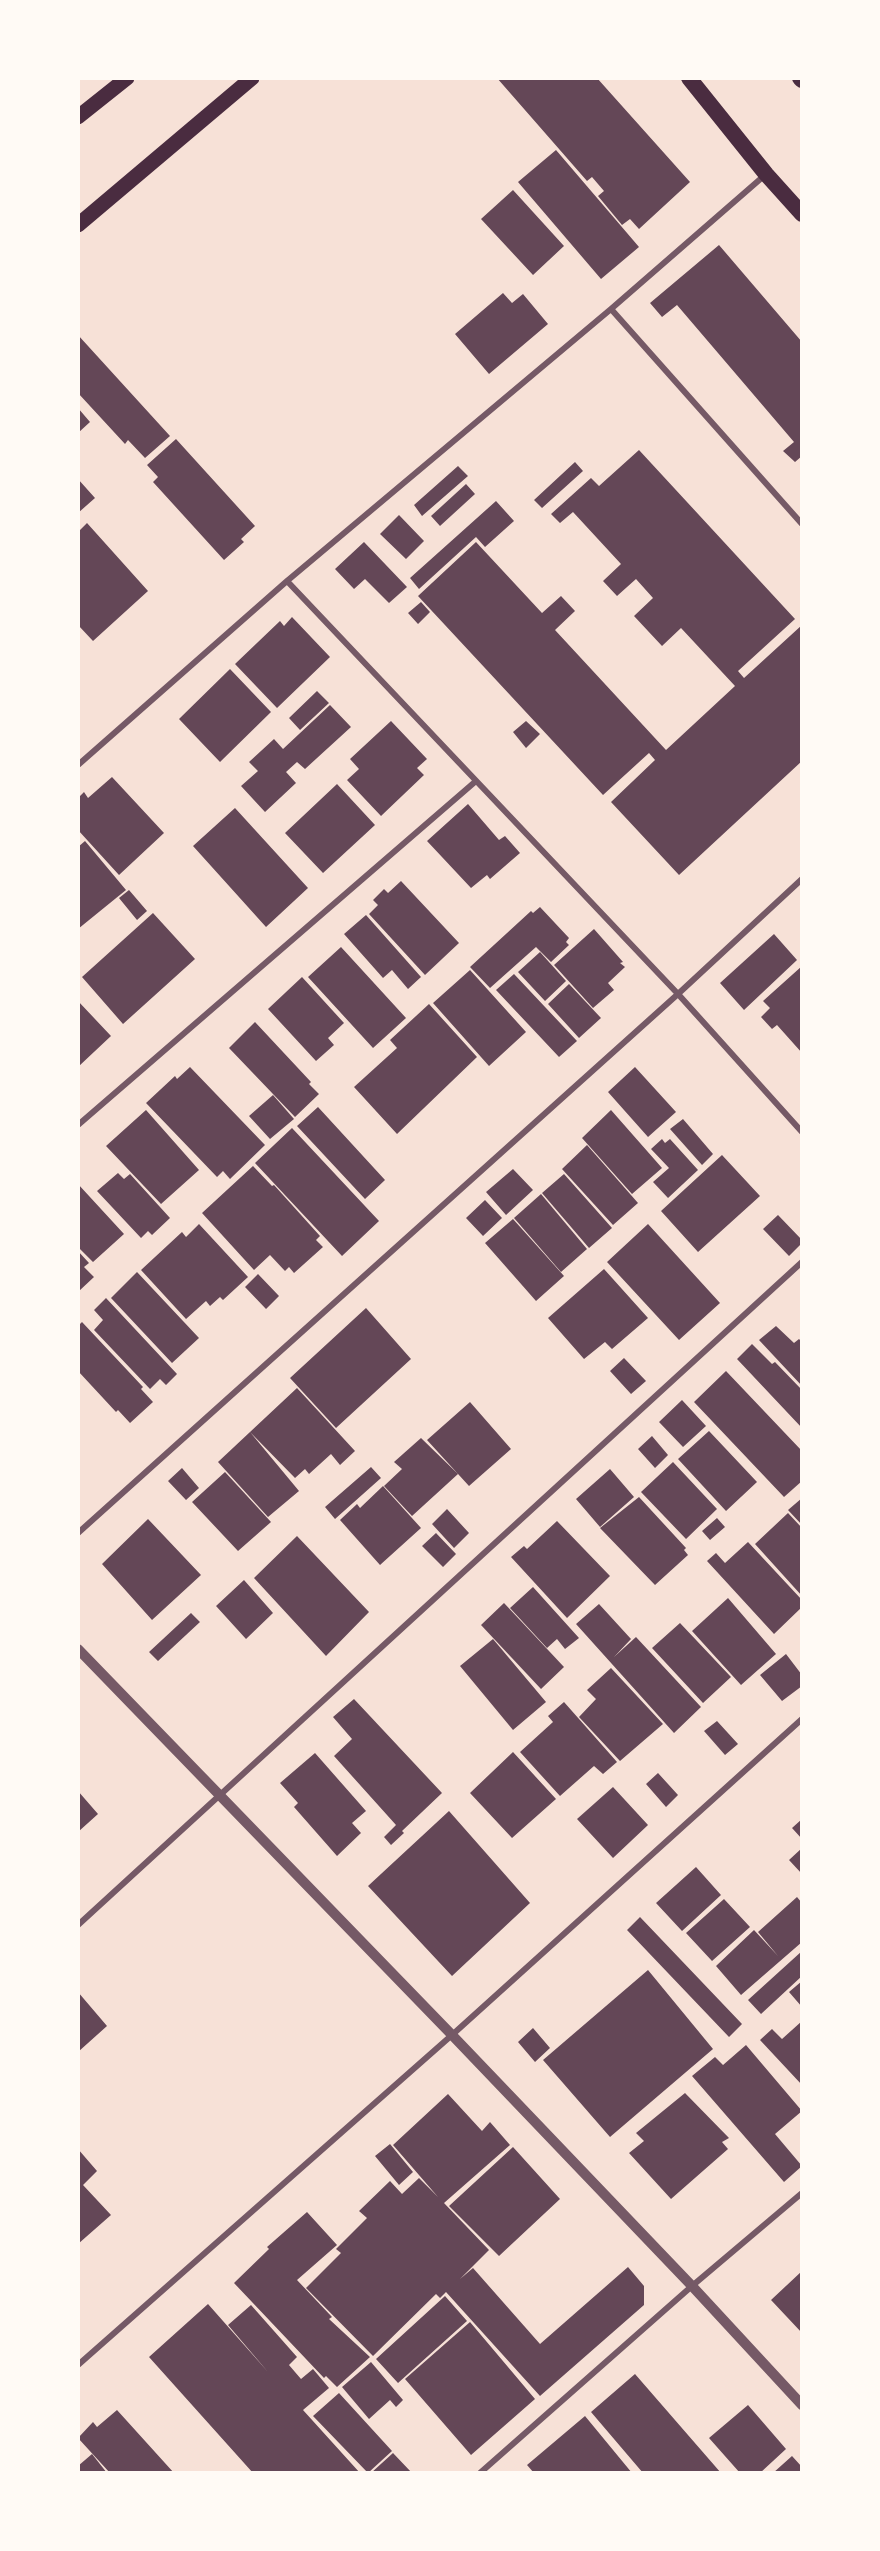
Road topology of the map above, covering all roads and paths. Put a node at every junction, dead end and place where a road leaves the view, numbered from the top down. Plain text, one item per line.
1 (127, 78) edge
2 (252, 78) edge
3 (689, 78) edge
4 (78, 117) edge
5 (766, 174) junction
6 (802, 214) edge
7 (78, 225) edge
8 (610, 309) junction
9 (802, 524) edge
10 (287, 581) junction
11 (78, 765) edge
12 (476, 781) junction
13 (802, 879) edge
14 (678, 994) junction
15 (78, 1125) edge
16 (802, 1132) edge
17 (802, 1262) edge
18 (78, 1533) edge
19 (78, 1649) edge
20 (802, 1719) edge
21 (220, 1796) junction
22 (78, 1926) edge
23 (452, 2035) junction
24 (802, 2193) edge
25 (692, 2286) junction
26 (78, 2365) edge
27 (802, 2405) edge
28 (480, 2473) edge

1 - 4 main road
2 - 7 main road
3 - 5 highway
5 - 6 highway
5 - 8 street
8 - 9 street
8 - 10 street
10 - 11 street
10 - 12 street
12 - 14 street
12 - 15 street
13 - 14 street
14 - 16 street
14 - 18 street
17 - 21 street
19 - 21 street
20 - 23 street
21 - 22 street
21 - 23 street
23 - 25 street
23 - 26 street
24 - 25 street
25 - 27 street
25 - 28 street

